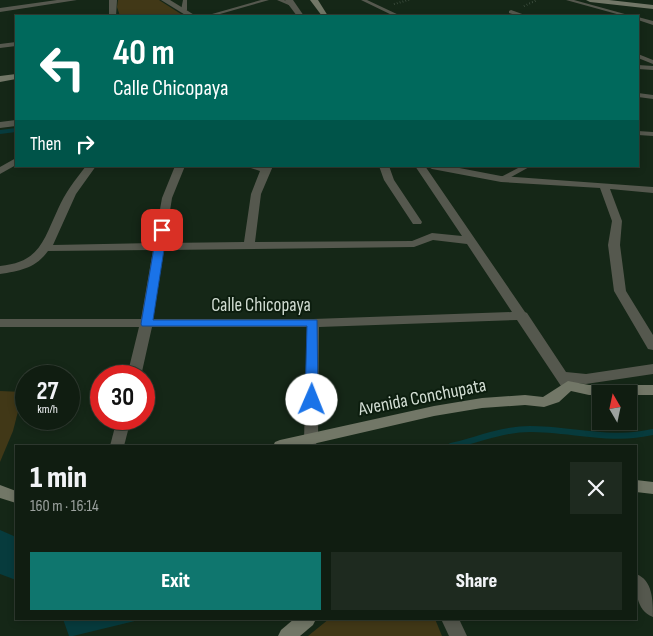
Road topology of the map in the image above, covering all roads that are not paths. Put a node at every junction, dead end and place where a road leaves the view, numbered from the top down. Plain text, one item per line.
1 (73, 0) edge
2 (113, 0) edge
3 (165, 0) edge
4 (185, 0) edge
5 (267, 0) edge
6 (279, 0) edge
7 (314, 0) edge
8 (363, 0) edge
9 (568, 0) edge
10 (590, 0) edge
11 (46, 2) edge
12 (291, 2) edge
13 (653, 7) edge
14 (0, 10) edge
15 (184, 10) junction
16 (511, 12) dead end
17 (113, 15) edge
18 (191, 15) edge
19 (212, 15) edge
20 (300, 15) edge
21 (324, 15) edge
22 (396, 15) edge
23 (520, 15) edge
24 (625, 15) edge
25 (639, 19) edge
26 (653, 23) edge
27 (15, 44) edge
28 (0, 46) edge
29 (639, 56) edge
30 (653, 62) edge
31 (639, 67) edge
32 (653, 68) edge
33 (15, 77) edge
34 (0, 79) edge
35 (639, 95) edge
36 (653, 97) edge
37 (15, 123) edge
38 (0, 125) edge
39 (639, 133) edge
40 (653, 134) edge
41 (15, 161) edge
42 (90, 167) edge
43 (180, 167) edge
44 (384, 167) edge
45 (421, 167) edge
46 (438, 167) edge
47 (526, 167) edge
48 (267, 168) edge
49 (0, 171) edge
50 (501, 178) junction
51 (604, 184) junction
52 (653, 190) edge
53 (417, 222) dead end
54 (472, 241) junction
55 (248, 245) junction
56 (160, 247) junction
57 (44, 248) junction
58 (0, 270) edge
59 (523, 316) junction
60 (313, 322) junction
61 (0, 323) edge
62 (146, 324) junction
63 (653, 346) edge
64 (137, 365) edge
65 (653, 369) edge
66 (566, 381) junction
67 (653, 390) edge
68 (121, 430) edge
69 (311, 440) junction
70 (117, 445) edge
71 (285, 445) edge
72 (637, 486) edge
73 (653, 488) edge
74 (0, 492) edge
75 (15, 497) edge
76 (637, 582) edge
77 (637, 583) edge
78 (653, 592) edge
79 (653, 608) edge
80 (306, 620) edge
81 (450, 620) edge
82 (287, 636) edge
83 (458, 636) edge

1 - 11 street
2 - 17 street
3 - 15 street
4 - 15 lane
5 - 19 lane
6 - 12 lane
7 - 21 street
8 - 22 lane
9 - 24 lane
10 - 13 street
11 - 14 street
12 - 20 street
15 - 18 street
16 - 23 lane
25 - 26 lane
27 - 28 street
29 - 30 lane
31 - 32 lane
33 - 34 street
35 - 36 lane
37 - 38 street
39 - 40 lane
41 - 49 street
42 - 57 street
43 - 56 street
44 - 53 street
45 - 54 street
46 - 50 street
47 - 50 lane
48 - 55 street
50 - 51 street
51 - 52 street
51 - 63 street
54 - 55 street
54 - 59 street
55 - 56 street
56 - 57 street
56 - 62 street
57 - 58 street
59 - 60 street, Calle Chicopaya
59 - 66 street
60 - 62 street, Calle Chicopaya
60 - 69 street
61 - 62 street, Calle Chicopaya
62 - 64 street
65 - 66 street
66 - 67 street
66 - 69 street, Avenida Conchupata
68 - 70 street
69 - 71 street, Avenida Conchupata
72 - 73 street
74 - 75 street
76 - 78 street
77 - 79 street
80 - 82 street
81 - 83 street

